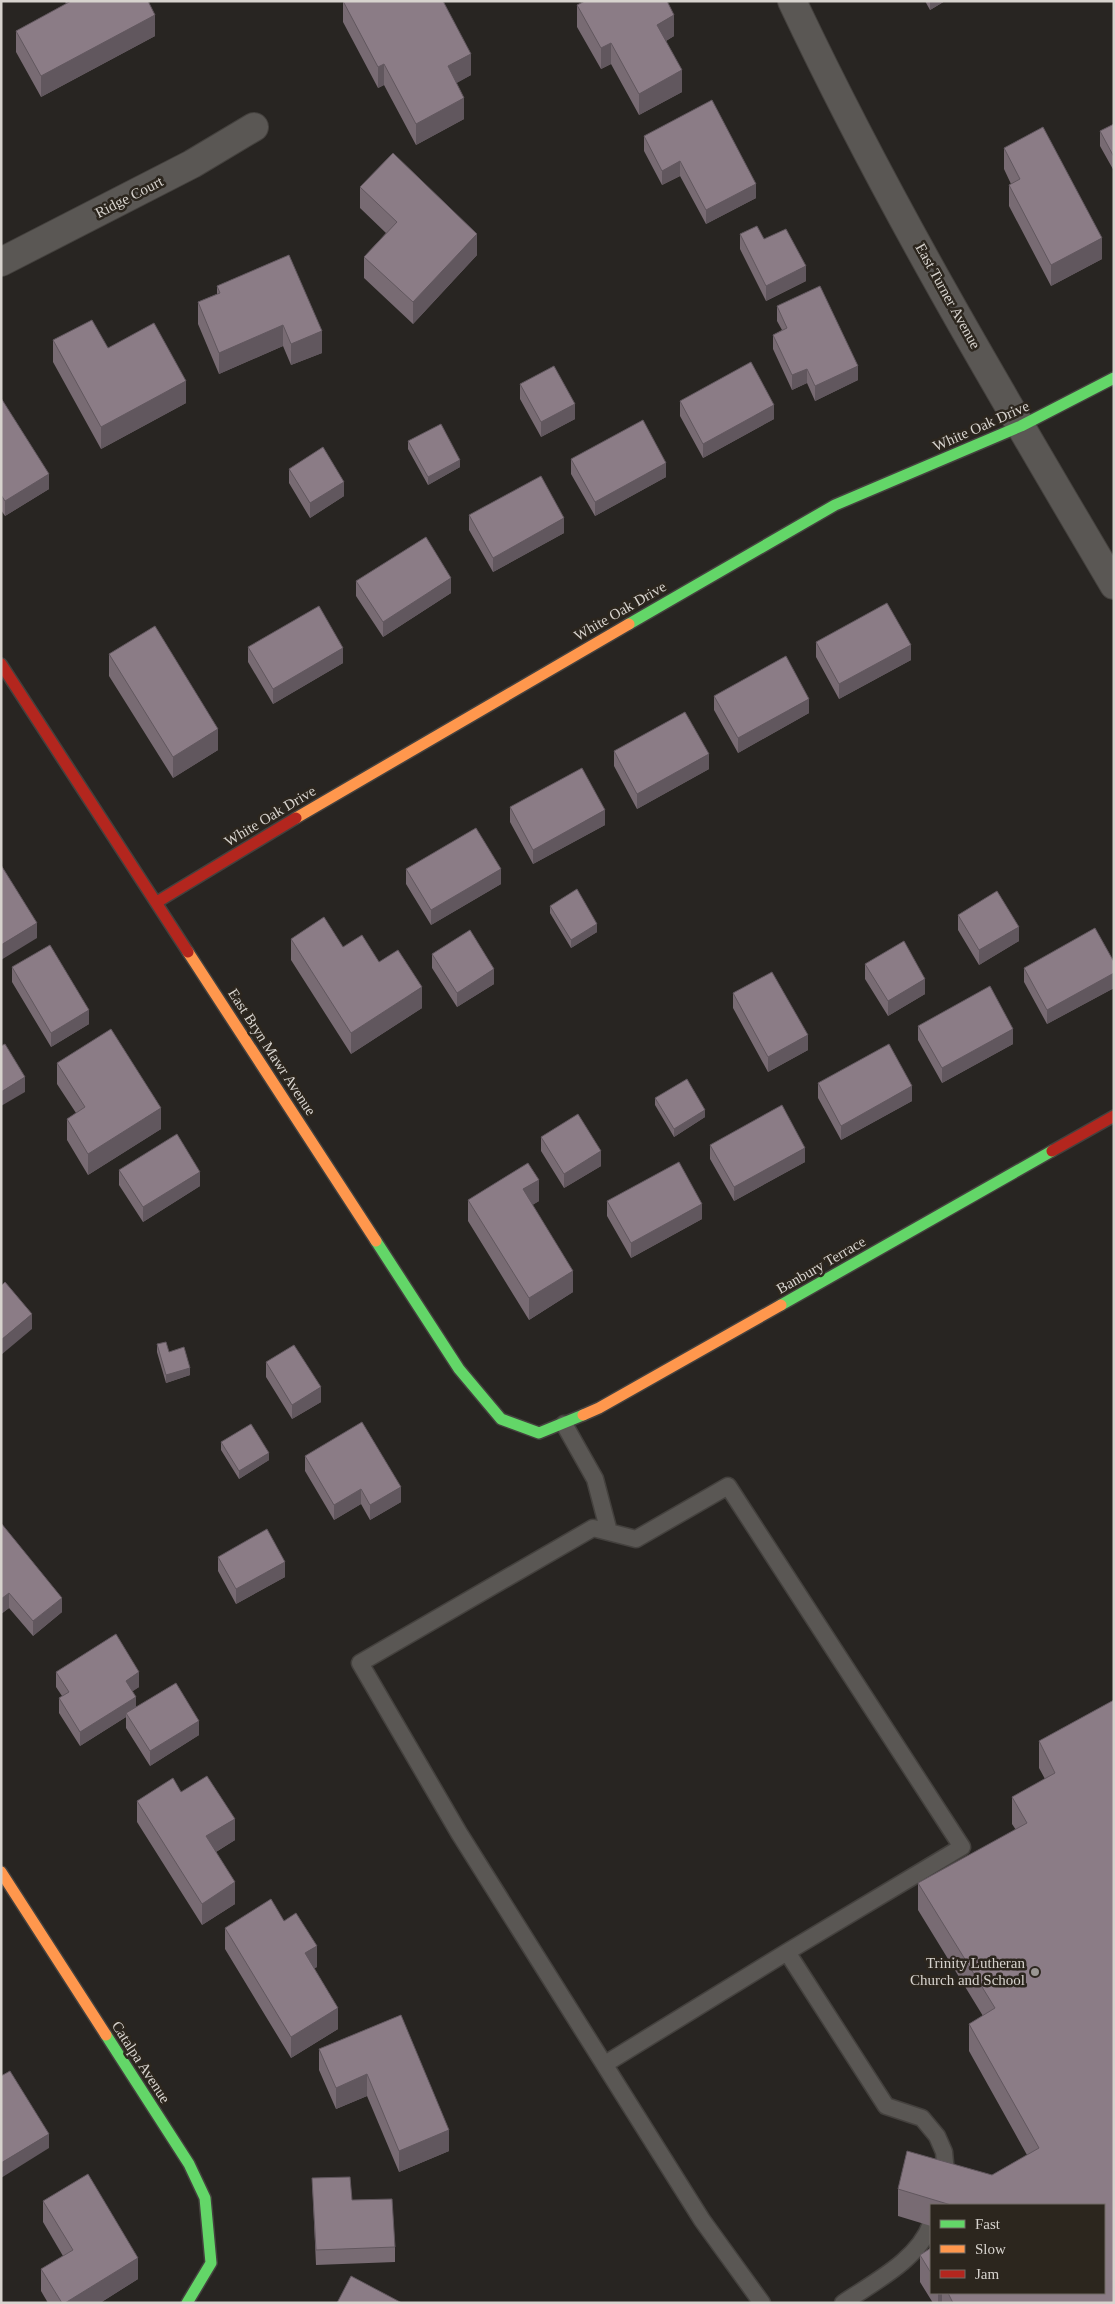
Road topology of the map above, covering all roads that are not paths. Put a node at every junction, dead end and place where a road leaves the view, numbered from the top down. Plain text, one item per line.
1 (792, 1) edge
2 (254, 128) dead end
3 (1, 262) edge
4 (1114, 378) edge
5 (1021, 426) junction
6 (1114, 585) edge
7 (1, 664) edge
8 (157, 902) junction
9 (1114, 1116) edge
10 (564, 1424) junction
11 (539, 1433) joint
12 (609, 1532) junction
13 (1, 1872) edge
14 (786, 1952) junction
15 (605, 2064) junction
16 (938, 2204) edge
17 (930, 2227) edge
18 (187, 2303) edge
19 (762, 2303) edge
20 (844, 2303) edge

1 - 5 street, East Turner Avenue
2 - 3 street, Ridge Court
4 - 5 street, White Oak Drive
5 - 6 street, East Turner Avenue
5 - 8 street, White Oak Drive
7 - 8 street, East Bryn Mawr Avenue
8 - 11 street, East Bryn Mawr Avenue
9 - 10 street, Banbury Terrace
10 - 11 street, Banbury Terrace
10 - 12 lane
12 - 14 lane
12 - 15 lane
13 - 18 street, Catalpa Avenue
14 - 15 lane
14 - 16 lane
15 - 19 lane
17 - 20 lane

